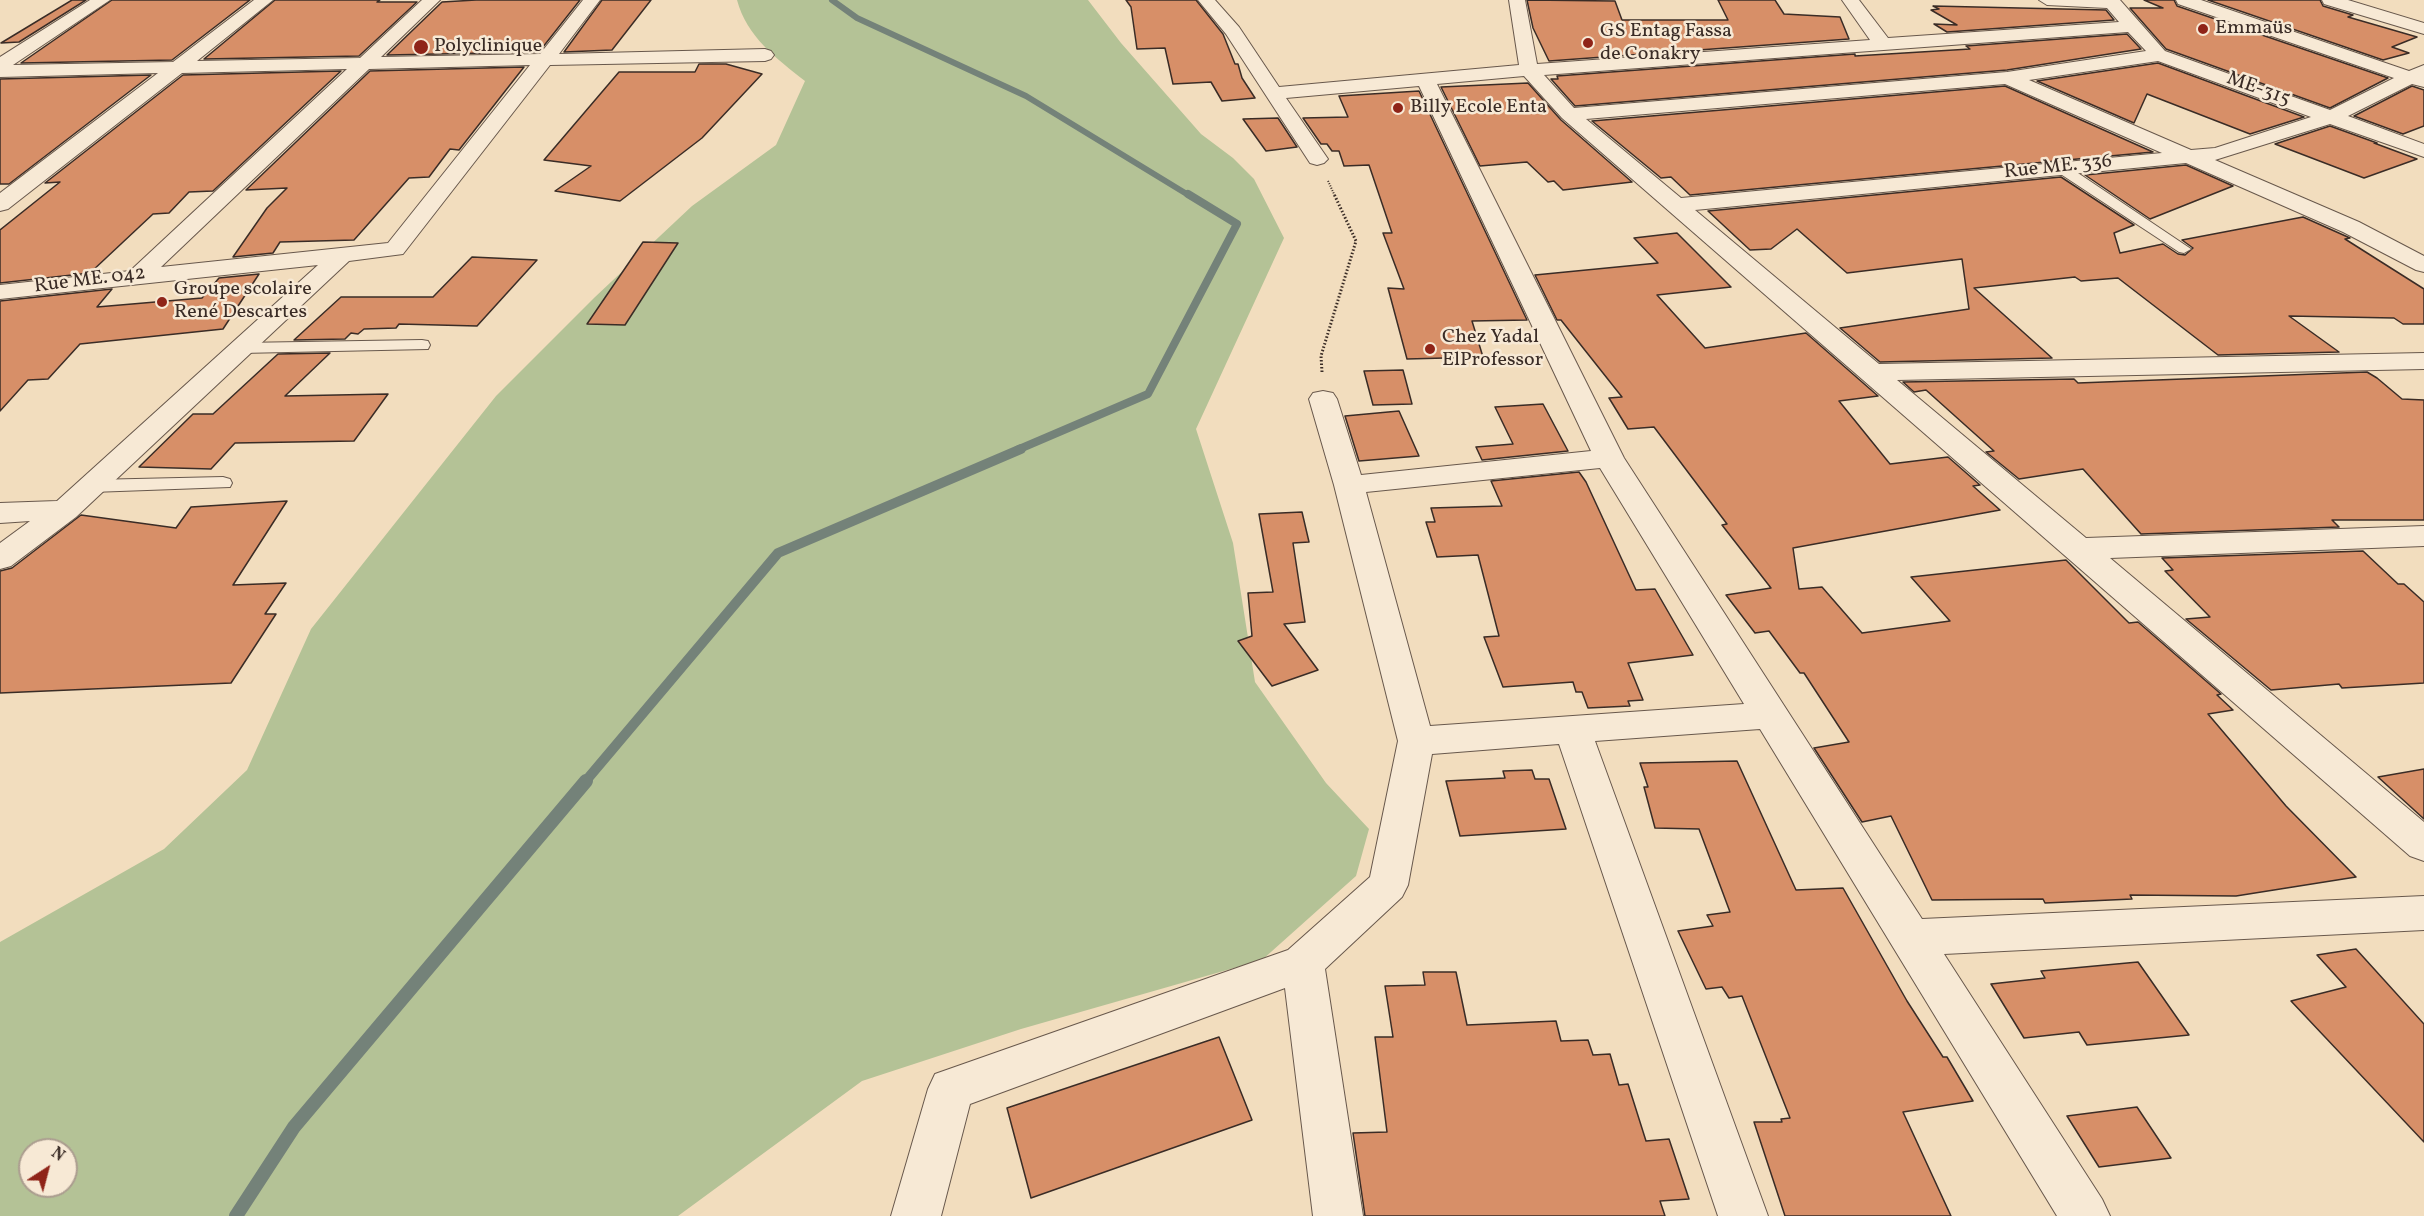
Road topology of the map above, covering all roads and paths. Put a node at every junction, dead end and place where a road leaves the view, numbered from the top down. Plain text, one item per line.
1 (102, 0) edge
2 (265, 0) edge
3 (432, 0) edge
4 (592, 0) edge
5 (1206, 0) edge
6 (1517, 0) edge
7 (1850, 0) edge
8 (2047, 0) edge
9 (2184, 0) edge
10 (2330, 0) edge
11 (2112, 2) edge
12 (2132, 26) junction
13 (2424, 29) edge
14 (1882, 43) junction
15 (765, 55) dead end
16 (2159, 55) junction
17 (544, 60) junction
18 (363, 63) junction
19 (0, 65) edge
20 (176, 68) junction
21 (0, 70) edge
22 (1529, 70) junction
23 (2007, 78) junction
24 (2420, 78) edge
25 (1426, 81) junction
26 (1272, 93) junction
27 (1569, 114) junction
28 (2331, 117) junction
29 (2424, 151) edge
30 (2186, 155) junction
31 (1317, 159) joint
32 (2061, 168) junction
33 (0, 204) edge
34 (1677, 205) junction
35 (2184, 249) dead end
36 (342, 255) junction
37 (2424, 265) edge
38 (139, 275) junction
39 (0, 292) edge
40 (422, 345) dead end
41 (241, 348) junction
42 (2424, 361) edge
43 (1873, 372) junction
44 (1323, 399) joint
45 (1609, 458) junction
46 (223, 483) dead end
47 (1349, 485) junction
48 (92, 486) junction
49 (65, 510) junction
50 (0, 513) edge
51 (2424, 536) edge
52 (2077, 549) junction
53 (0, 559) edge
54 (1770, 715) junction
55 (1573, 732) junction
56 (1416, 741) junction
57 (2424, 845) edge
58 (2424, 913) edge
59 (1908, 938) junction
60 (1303, 963) junction
61 (916, 1216) edge
62 (1338, 1216) edge
63 (1743, 1216) edge
64 (2085, 1216) edge

1 - 19 street
2 - 20 street
3 - 18 street
4 - 17 street
5 - 26 street
6 - 22 street
7 - 14 street
8 - 11 street
9 - 24 street
10 - 13 street
11 - 12 street, ME-315
12 - 14 street
12 - 16 street, ME-315
14 - 22 street
15 - 17 street
16 - 23 street
16 - 28 street, ME-315
17 - 18 street
17 - 36 street, Rue ME. 042
18 - 20 street
18 - 38 street
20 - 21 street
20 - 33 street
22 - 25 street
22 - 27 street
23 - 27 street
23 - 30 street
24 - 28 street, Rue ME. 336
25 - 26 street
25 - 45 street
26 - 31 street
27 - 34 street
28 - 29 street, ME-315
28 - 30 street, Rue ME. 336
30 - 32 street, Rue ME. 336
30 - 37 street
31 - 44 path
32 - 34 street, Rue ME. 336
32 - 35 lane
34 - 43 street
36 - 38 street, Rue ME. 042
36 - 41 street
38 - 39 street, Rue ME. 042
40 - 41 lane
41 - 48 street
42 - 43 street
43 - 52 street
44 - 47 street
45 - 47 street
45 - 54 street
46 - 48 lane
47 - 56 street
48 - 49 street
49 - 50 street
49 - 53 street
51 - 52 street
52 - 57 street
54 - 55 street
54 - 59 street
55 - 56 street
55 - 63 street
56 - 60 street
58 - 59 street
59 - 64 street
60 - 61 street
60 - 62 street

